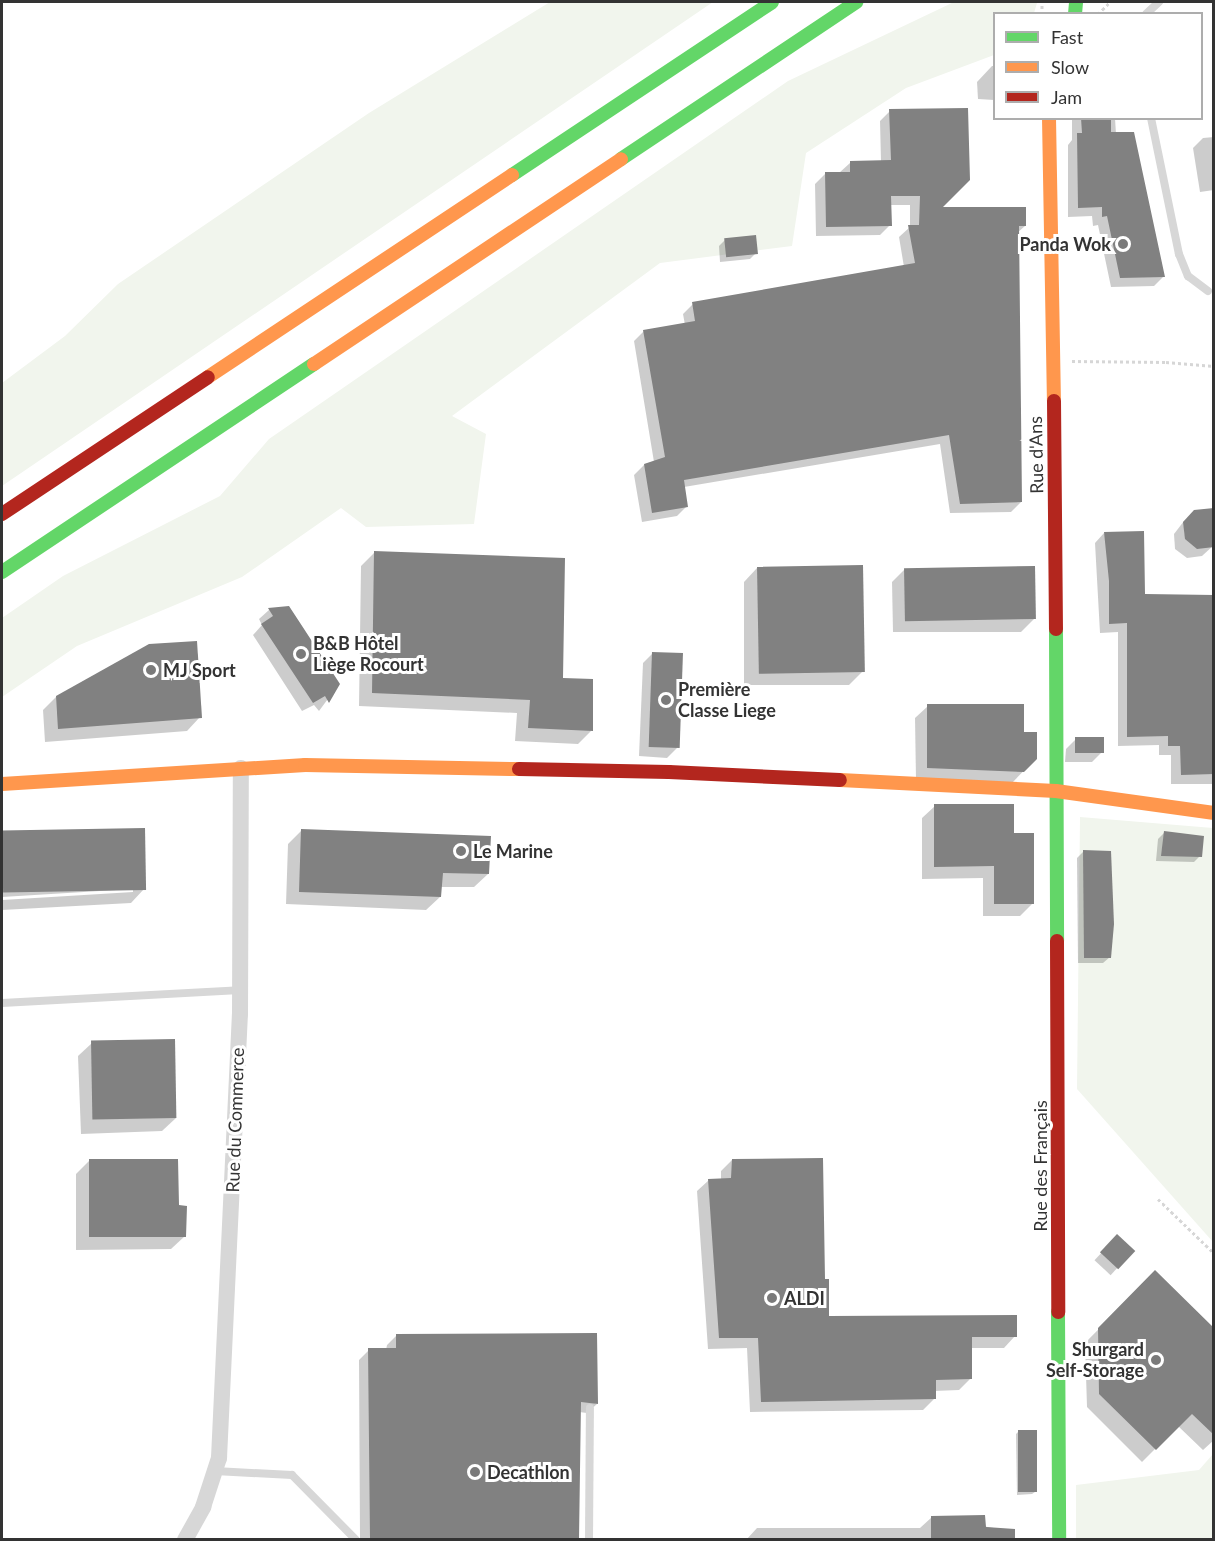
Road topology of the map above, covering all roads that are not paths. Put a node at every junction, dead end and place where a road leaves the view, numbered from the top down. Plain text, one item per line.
1 (772, 2) edge
2 (856, 2) edge
3 (1049, 120) edge
4 (1151, 120) edge
5 (1208, 291) dead end
6 (2, 514) edge
7 (2, 572) edge
8 (241, 768) junction
9 (2, 784) edge
10 (1056, 791) junction
11 (1214, 813) edge
12 (240, 990) junction
13 (2, 1003) edge
14 (590, 1408) dead end
15 (214, 1471) junction
16 (185, 1539) edge
17 (356, 1539) edge
18 (589, 1539) edge
19 (1059, 1539) edge

1 - 6 main road
2 - 7 main road
3 - 10 main road, Rue d'Ans
4 - 5 lane
8 - 9 main road
8 - 10 main road
8 - 12 street, Rue du Commerce
10 - 11 main road
10 - 19 main road, Rue des Français
12 - 13 lane
12 - 15 street, Rue du Commerce
14 - 18 lane
15 - 16 street, Rue du Commerce
15 - 17 lane

